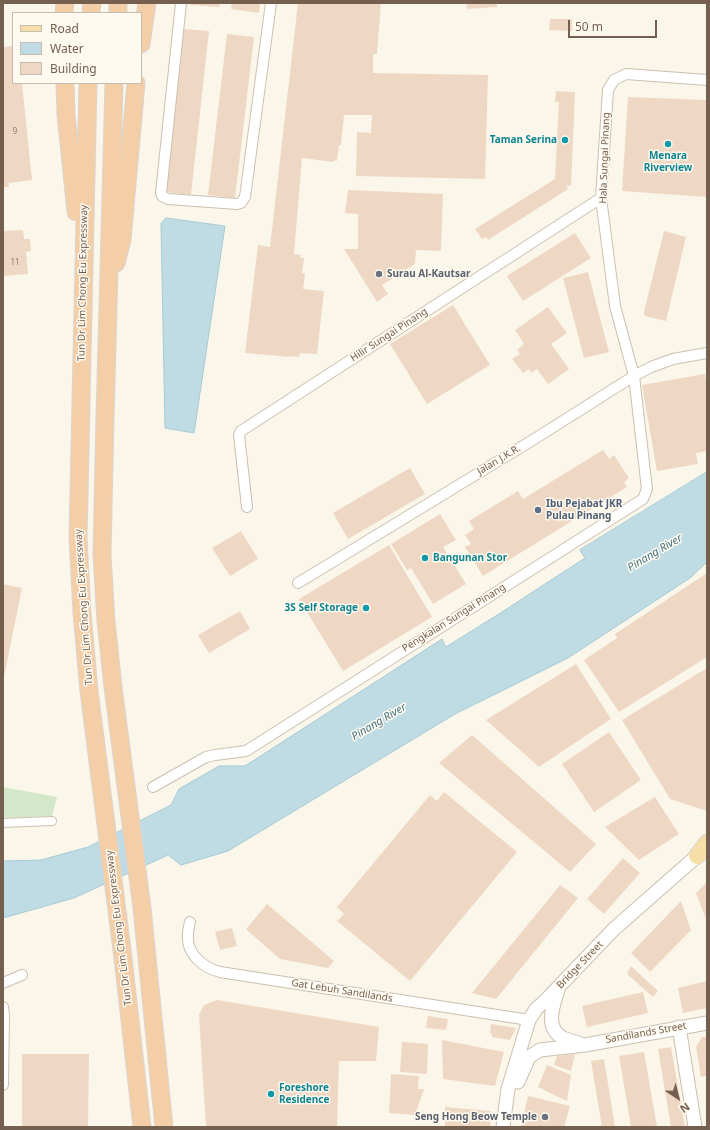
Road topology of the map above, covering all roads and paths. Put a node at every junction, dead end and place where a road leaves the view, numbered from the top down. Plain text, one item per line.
1 (147, 3) edge
2 (181, 3) edge
3 (272, 3) edge
4 (142, 37) edge
5 (707, 80) edge
6 (65, 84) edge
7 (88, 84) edge
8 (114, 84) edge
9 (136, 84) edge
10 (602, 198) junction
11 (84, 294) junction
12 (108, 294) junction
13 (707, 352) edge
14 (634, 376) junction
15 (246, 507) dead end
16 (298, 583) dead end
17 (153, 787) dead end
18 (52, 821) dead end
19 (3, 823) edge
20 (707, 843) edge
21 (702, 853) edge
22 (190, 922) dead end
23 (22, 975) dead end
24 (3, 983) edge
25 (558, 988) junction
26 (3, 1007) edge
27 (530, 1020) junction
28 (707, 1023) edge
29 (679, 1027) junction
30 (585, 1045) junction
31 (522, 1070) joint
32 (3, 1085) edge
33 (506, 1102) junction
34 (142, 1127) edge
35 (164, 1127) edge
36 (503, 1127) edge
37 (695, 1127) edge

1 - 4 highway
2 - 3 street
5 - 10 street, Hala Sungai Pinang
6 - 11 highway
7 - 11 highway, Tun Dr Lim Chong Eu Expressway
8 - 12 highway
9 - 12 highway
10 - 14 street, Hala Sungai Pinang
10 - 15 street, Hilir Sungai Pinang
11 - 34 highway, Tun Dr Lim Chong Eu Expressway
12 - 35 highway
13 - 14 street, Jalan J.K.R.
14 - 16 street, Jalan J.K.R.
14 - 17 street, Pengkalan Sungai Pinang
18 - 19 street
20 - 21 main road
21 - 25 street, Bridge Street
22 - 27 street, Gat Lebuh Sandilands
23 - 24 street
25 - 27 street, Bridge Street
25 - 30 street
26 - 32 street
27 - 33 street, Bridge Street
28 - 29 street, Sandilands Street
29 - 30 street, Sandilands Street
29 - 37 street
30 - 31 street, Sandilands Street
31 - 33 street, Bridge Street
33 - 36 street, Bridge Street

